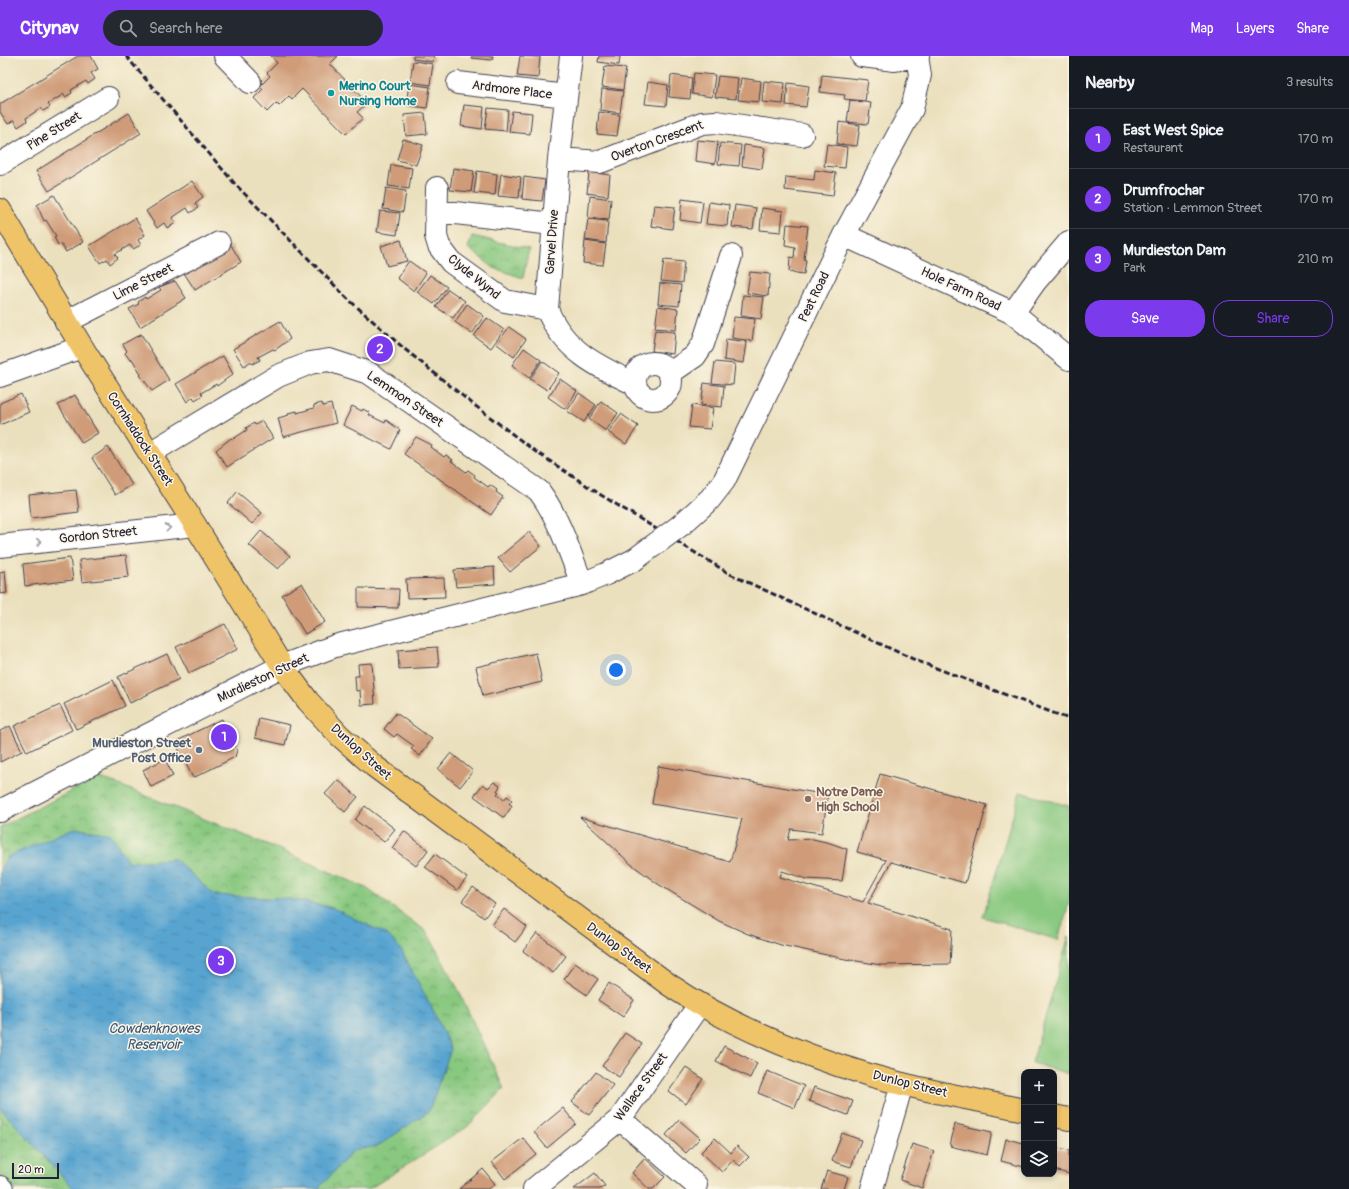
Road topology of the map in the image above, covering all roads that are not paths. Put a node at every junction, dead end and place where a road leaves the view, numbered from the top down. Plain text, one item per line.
1 (225, 56) edge
2 (571, 56) edge
3 (862, 56) edge
4 (917, 56) edge
5 (250, 82) dead end
6 (458, 83) dead end
7 (566, 96) junction
8 (108, 98) dead end
9 (802, 135) dead end
10 (558, 159) junction
11 (0, 164) edge
12 (437, 188) dead end
13 (0, 210) edge
14 (437, 211) junction
15 (554, 224) junction
16 (844, 235) junction
17 (1069, 242) edge
18 (219, 243) dead end
19 (731, 256) dead end
20 (547, 309) junction
21 (1013, 313) junction
22 (66, 322) junction
23 (82, 347) junction
24 (1069, 359) edge
25 (0, 376) edge
26 (150, 453) junction
27 (195, 524) junction
28 (0, 546) edge
29 (634, 560) joint
30 (582, 584) junction
31 (282, 666) junction
32 (0, 811) edge
33 (699, 1005) junction
34 (902, 1084) junction
35 (1021, 1109) edge
36 (1057, 1117) edge
37 (620, 1119) junction
38 (1069, 1119) edge
39 (696, 1185) dead end
40 (534, 1189) edge
41 (872, 1189) edge

1 - 5 street
2 - 7 street, Garvel Drive
3 - 4 street
4 - 16 street, Peat Road
6 - 7 street, Ardmore Place
7 - 10 street, Garvel Drive
8 - 11 street, Pine Street
9 - 10 street, Overton Crescent
10 - 15 street, Garvel Drive
12 - 14 street, Clyde Wynd
13 - 22 main road, Cornhaddock Street
14 - 15 street
14 - 20 street, Clyde Wynd
15 - 20 street, Garvel Drive
16 - 21 street, Hole Farm Road
16 - 29 street, Peat Road, bridge
17 - 21 street
18 - 22 street, Lime Street
19 - 20 street, Garvel Drive
21 - 24 street, Hole Farm Road
22 - 23 main road, Cornhaddock Street
23 - 25 street
23 - 26 main road, Cornhaddock Street
26 - 27 main road, Cornhaddock Street
26 - 30 street, Lemmon Street
28 -> 27 street, Gordon Street
27 - 31 main road, Cornhaddock Street
29 - 30 street, Murdieston Street
30 - 31 street, Murdieston Street
31 - 32 street, Murdieston Street
31 - 33 main road, Dunlop Street
33 - 34 main road, Dunlop Street
33 - 37 street, Wallace Street
34 - 35 main road, Dunlop Street
34 - 41 street
36 - 38 main road
37 - 39 street
37 - 40 street, Wallace Street

